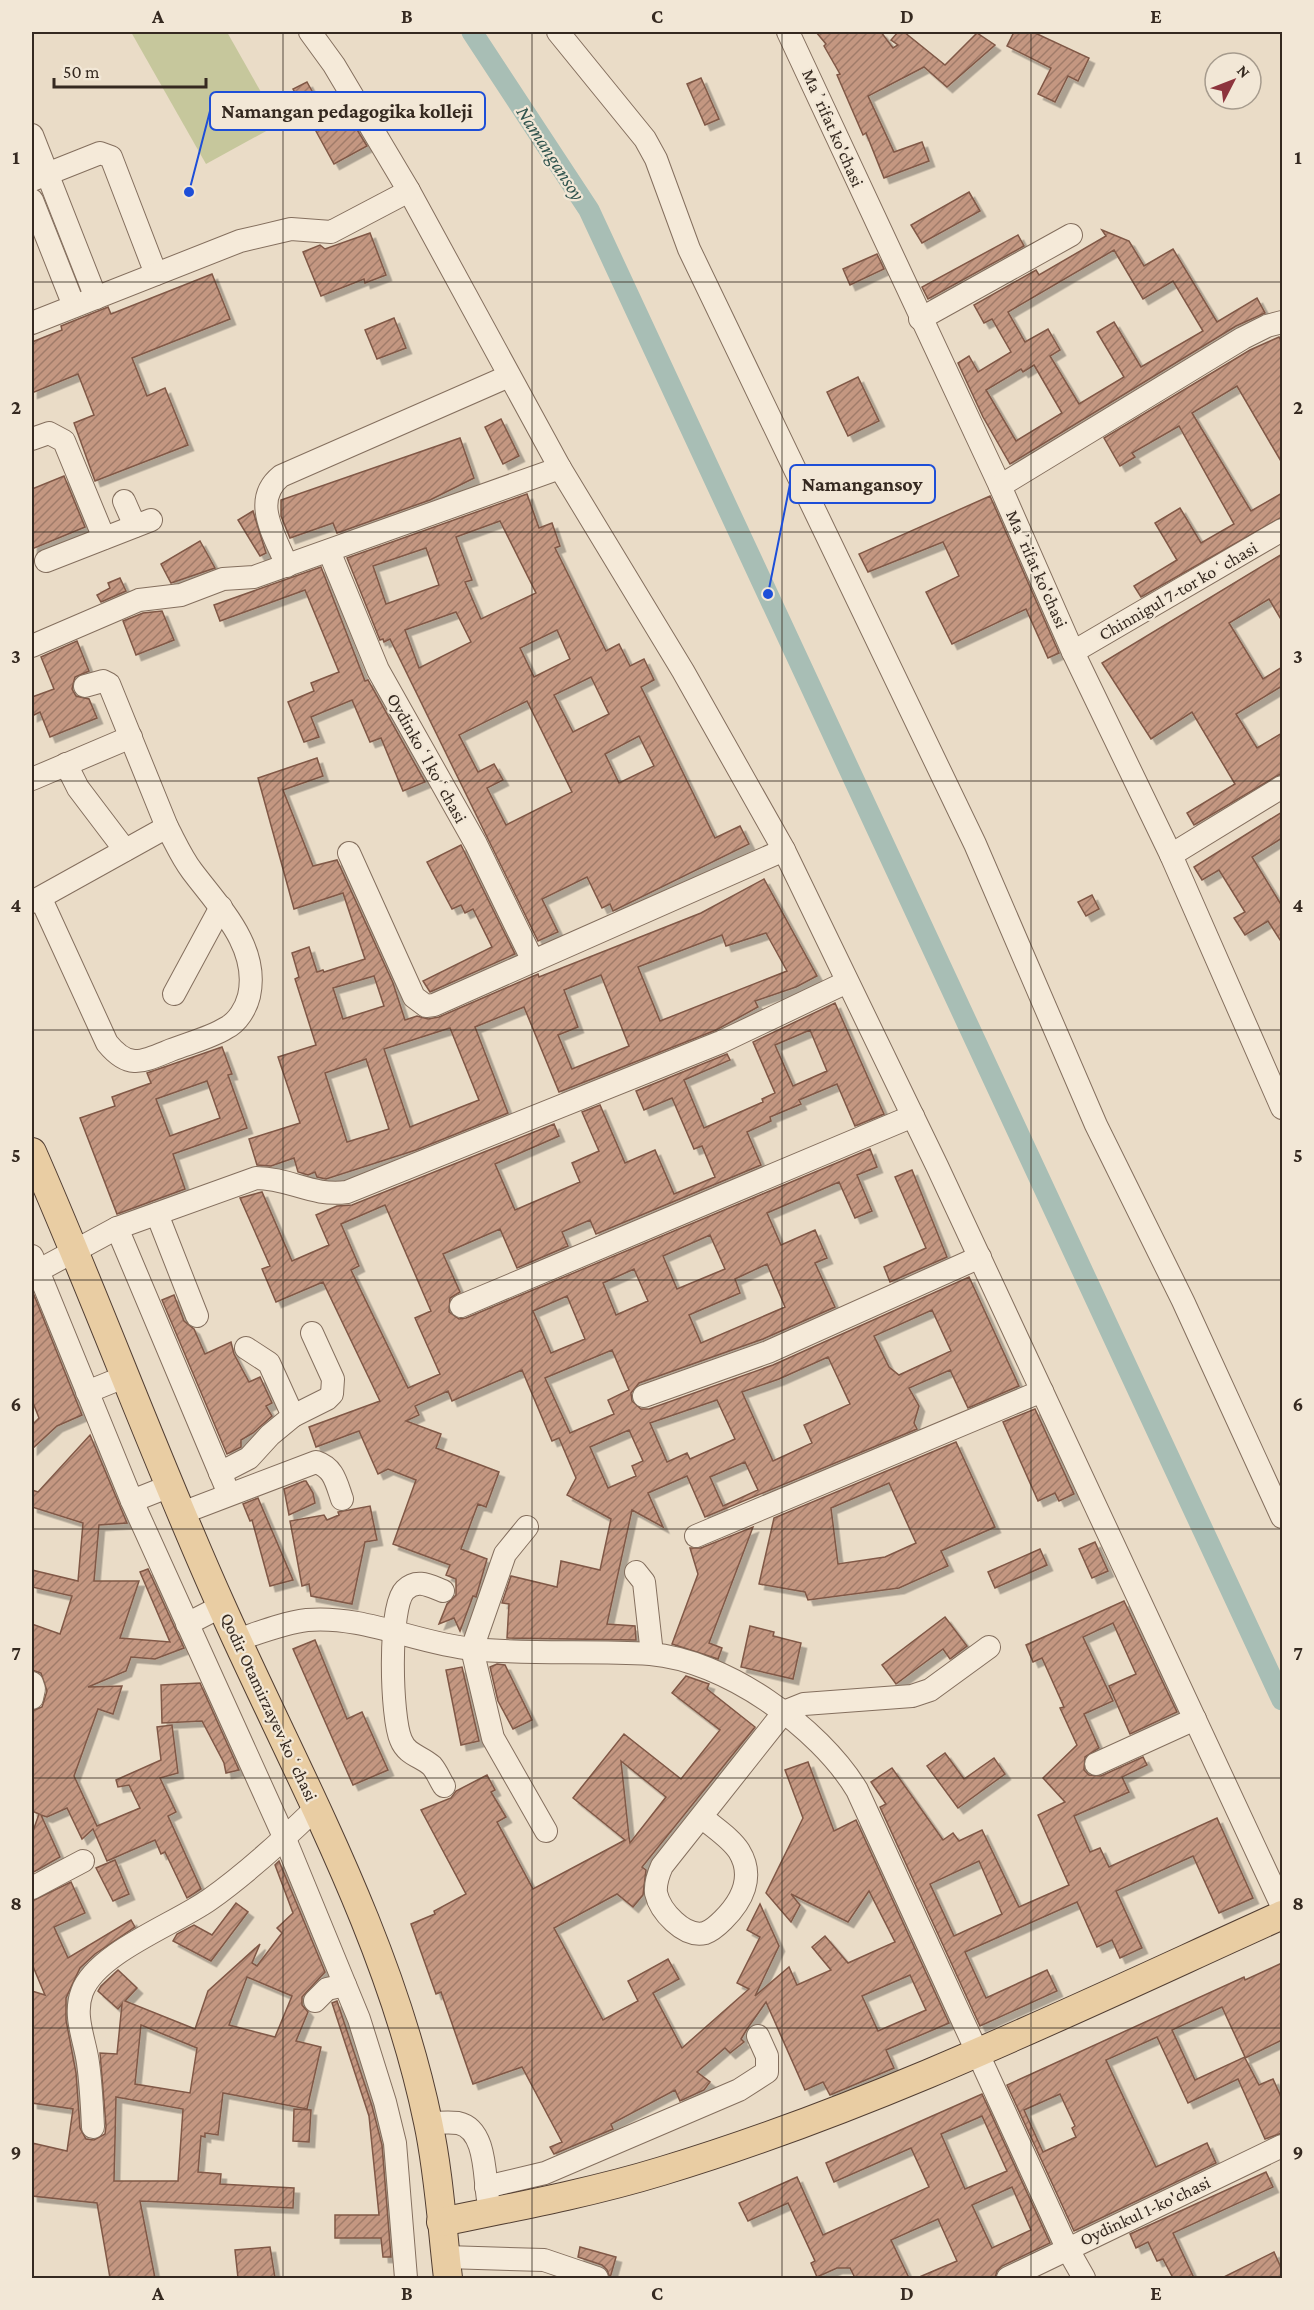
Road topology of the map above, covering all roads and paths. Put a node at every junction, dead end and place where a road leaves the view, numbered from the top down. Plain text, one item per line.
1 (310, 32) edge
2 (558, 32) edge
3 (788, 32) edge
4 (32, 135) edge
5 (39, 177) edge
6 (409, 191) junction
7 (32, 200) edge
8 (1071, 235) dead end
9 (156, 274) junction
10 (96, 298) junction
11 (74, 306) junction
12 (920, 319) junction
13 (1282, 322) edge
14 (32, 323) edge
15 (510, 376) junction
16 (32, 439) edge
17 (560, 468) junction
18 (1000, 486) junction
19 (124, 501) dead end
20 (1282, 530) edge
21 (104, 538) junction
22 (329, 551) junction
23 (46, 561) dead end
24 (287, 566) junction
25 (32, 646) edge
26 (1073, 652) junction
27 (85, 686) dead end
28 (131, 737) junction
29 (66, 764) junction
30 (32, 779) edge
31 (1282, 787) edge
32 (167, 827) junction
33 (125, 850) junction
34 (784, 850) junction
35 (349, 853) dead end
36 (1171, 855) junction
37 (36, 900) edge
38 (221, 907) junction
39 (533, 961) junction
40 (848, 982) junction
41 (174, 993) dead end
42 (1274, 1064) edge
43 (1282, 1108) edge
44 (913, 1116) junction
45 (32, 1152) edge
46 (157, 1214) junction
47 (117, 1228) junction
48 (75, 1250) junction
49 (980, 1257) junction
50 (33, 1267) edge
51 (461, 1306) dead end
52 (197, 1316) dead end
53 (312, 1333) dead end
54 (246, 1348) dead end
55 (124, 1377) junction
56 (1042, 1390) junction
57 (87, 1392) junction
58 (644, 1396) dead end
59 (293, 1416) junction
60 (220, 1473) junction
61 (170, 1486) junction
62 (229, 1494) junction
63 (342, 1499) dead end
64 (132, 1501) junction
65 (182, 1514) junction
66 (1282, 1517) edge
67 (527, 1527) dead end
68 (696, 1536) dead end
69 (636, 1572) dead end
70 (443, 1591) dead end
71 (222, 1606) junction
72 (187, 1624) junction
73 (393, 1632) junction
74 (237, 1640) junction
75 (989, 1647) dead end
76 (472, 1649) junction
77 (652, 1654) junction
78 (32, 1683) edge
79 (32, 1698) edge
80 (784, 1712) junction
81 (1196, 1719) junction
82 (1096, 1764) dead end
83 (444, 1786) dead end
84 (316, 1808) junction
85 (702, 1817) junction
86 (546, 1831) dead end
87 (285, 1839) junction
88 (84, 1861) dead end
89 (32, 1888) edge
90 (1282, 1906) edge
91 (1282, 1915) edge
92 (345, 1985) junction
93 (315, 2001) dead end
94 (758, 2036) dead end
95 (977, 2053) junction
96 (429, 2123) junction
97 (93, 2127) dead end
98 (1282, 2146) edge
99 (532, 2191) junction
100 (488, 2200) junction
101 (441, 2222) junction
102 (1067, 2248) junction
103 (447, 2268) edge
104 (406, 2278) edge
105 (597, 2278) edge
106 (1008, 2278) edge
107 (1084, 2278) edge

1 - 6 street
2 - 66 street
3 - 12 street, Maʼrifat ko'chasi
4 - 5 street
5 - 9 street
5 - 10 street
6 - 9 street
6 - 15 street
7 - 11 street
8 - 12 street
9 - 10 street
10 - 11 street
11 - 14 street
12 - 18 street, Maʼrifat ko'chasi
13 - 18 street
15 - 17 street
15 - 24 street
16 - 21 street
17 - 22 street
17 - 34 street
18 - 26 street, Maʼrifat ko'chasi
19 - 21 street
20 - 26 street, Chinnigul 7-tor koʻchasi
21 - 23 street
22 - 24 street
22 - 39 street, Oydinkoʻl koʻchasi
24 - 25 street
26 - 36 street, Maʼrifat ko'chasi
27 - 28 street
28 - 29 street
28 - 32 street
29 - 30 street
29 - 33 street
31 - 36 street
32 - 33 street
32 - 38 street
33 - 37 street
34 - 39 street
34 - 40 street
35 - 39 street
36 - 42 street, Maʼrifat ko'chasi
37 - 38 street
38 - 41 street
40 - 44 street
40 - 46 street
42 - 43 street, Maʼrifat ko'chasi
44 - 49 street
44 - 51 street
45 - 48 main road, Qodir Otamirzayev koʻchasi
46 - 47 street
46 - 52 street
47 - 48 street
47 - 60 street
48 - 50 street
48 - 55 main road, Qodir Otamirzayev koʻchasi
49 - 56 street
49 - 58 street
50 - 57 street
53 - 59 street
54 - 59 street
55 - 57 street
55 - 61 main road, Qodir Otamirzayev koʻchasi
56 - 68 street
56 - 81 street
57 - 64 street
59 - 60 street
60 - 62 street
61 - 64 street
61 - 65 main road, Qodir Otamirzayev koʻchasi
62 - 63 street
62 - 65 street
64 - 72 street
65 - 71 main road, Qodir Otamirzayev koʻchasi
67 - 76 street
69 - 77 street
70 - 73 street
71 - 72 street
71 - 74 main road, Qodir Otamirzayev koʻchasi
72 - 87 street
73 - 74 street
73 - 76 street
73 - 83 street
74 - 84 main road, Qodir Otamirzayev koʻchasi
75 - 80 street
76 - 77 street
76 - 86 street
77 - 80 street
78 - 79 street
80 - 85 street
80 - 95 street
81 - 82 street
81 - 90 street
84 - 87 street
84 - 96 main road, Qodir Otamirzayev koʻchasi
85 - 85 street
87 - 92 street
87 - 97 street
88 - 89 street
91 - 95 main road
92 - 93 street
92 - 104 street
94 - 99 street
95 - 99 main road
95 - 102 street
96 - 100 street
96 - 101 main road, Qodir Otamirzayev koʻchasi
98 - 102 street, Oydinkul 1-ko'chasi
99 - 100 main road
100 - 101 main road
101 - 103 main road, Qodir Otamirzayev koʻchasi
102 - 106 street, Oydinkul 1-ko'chasi
102 - 107 street
103 - 105 street

